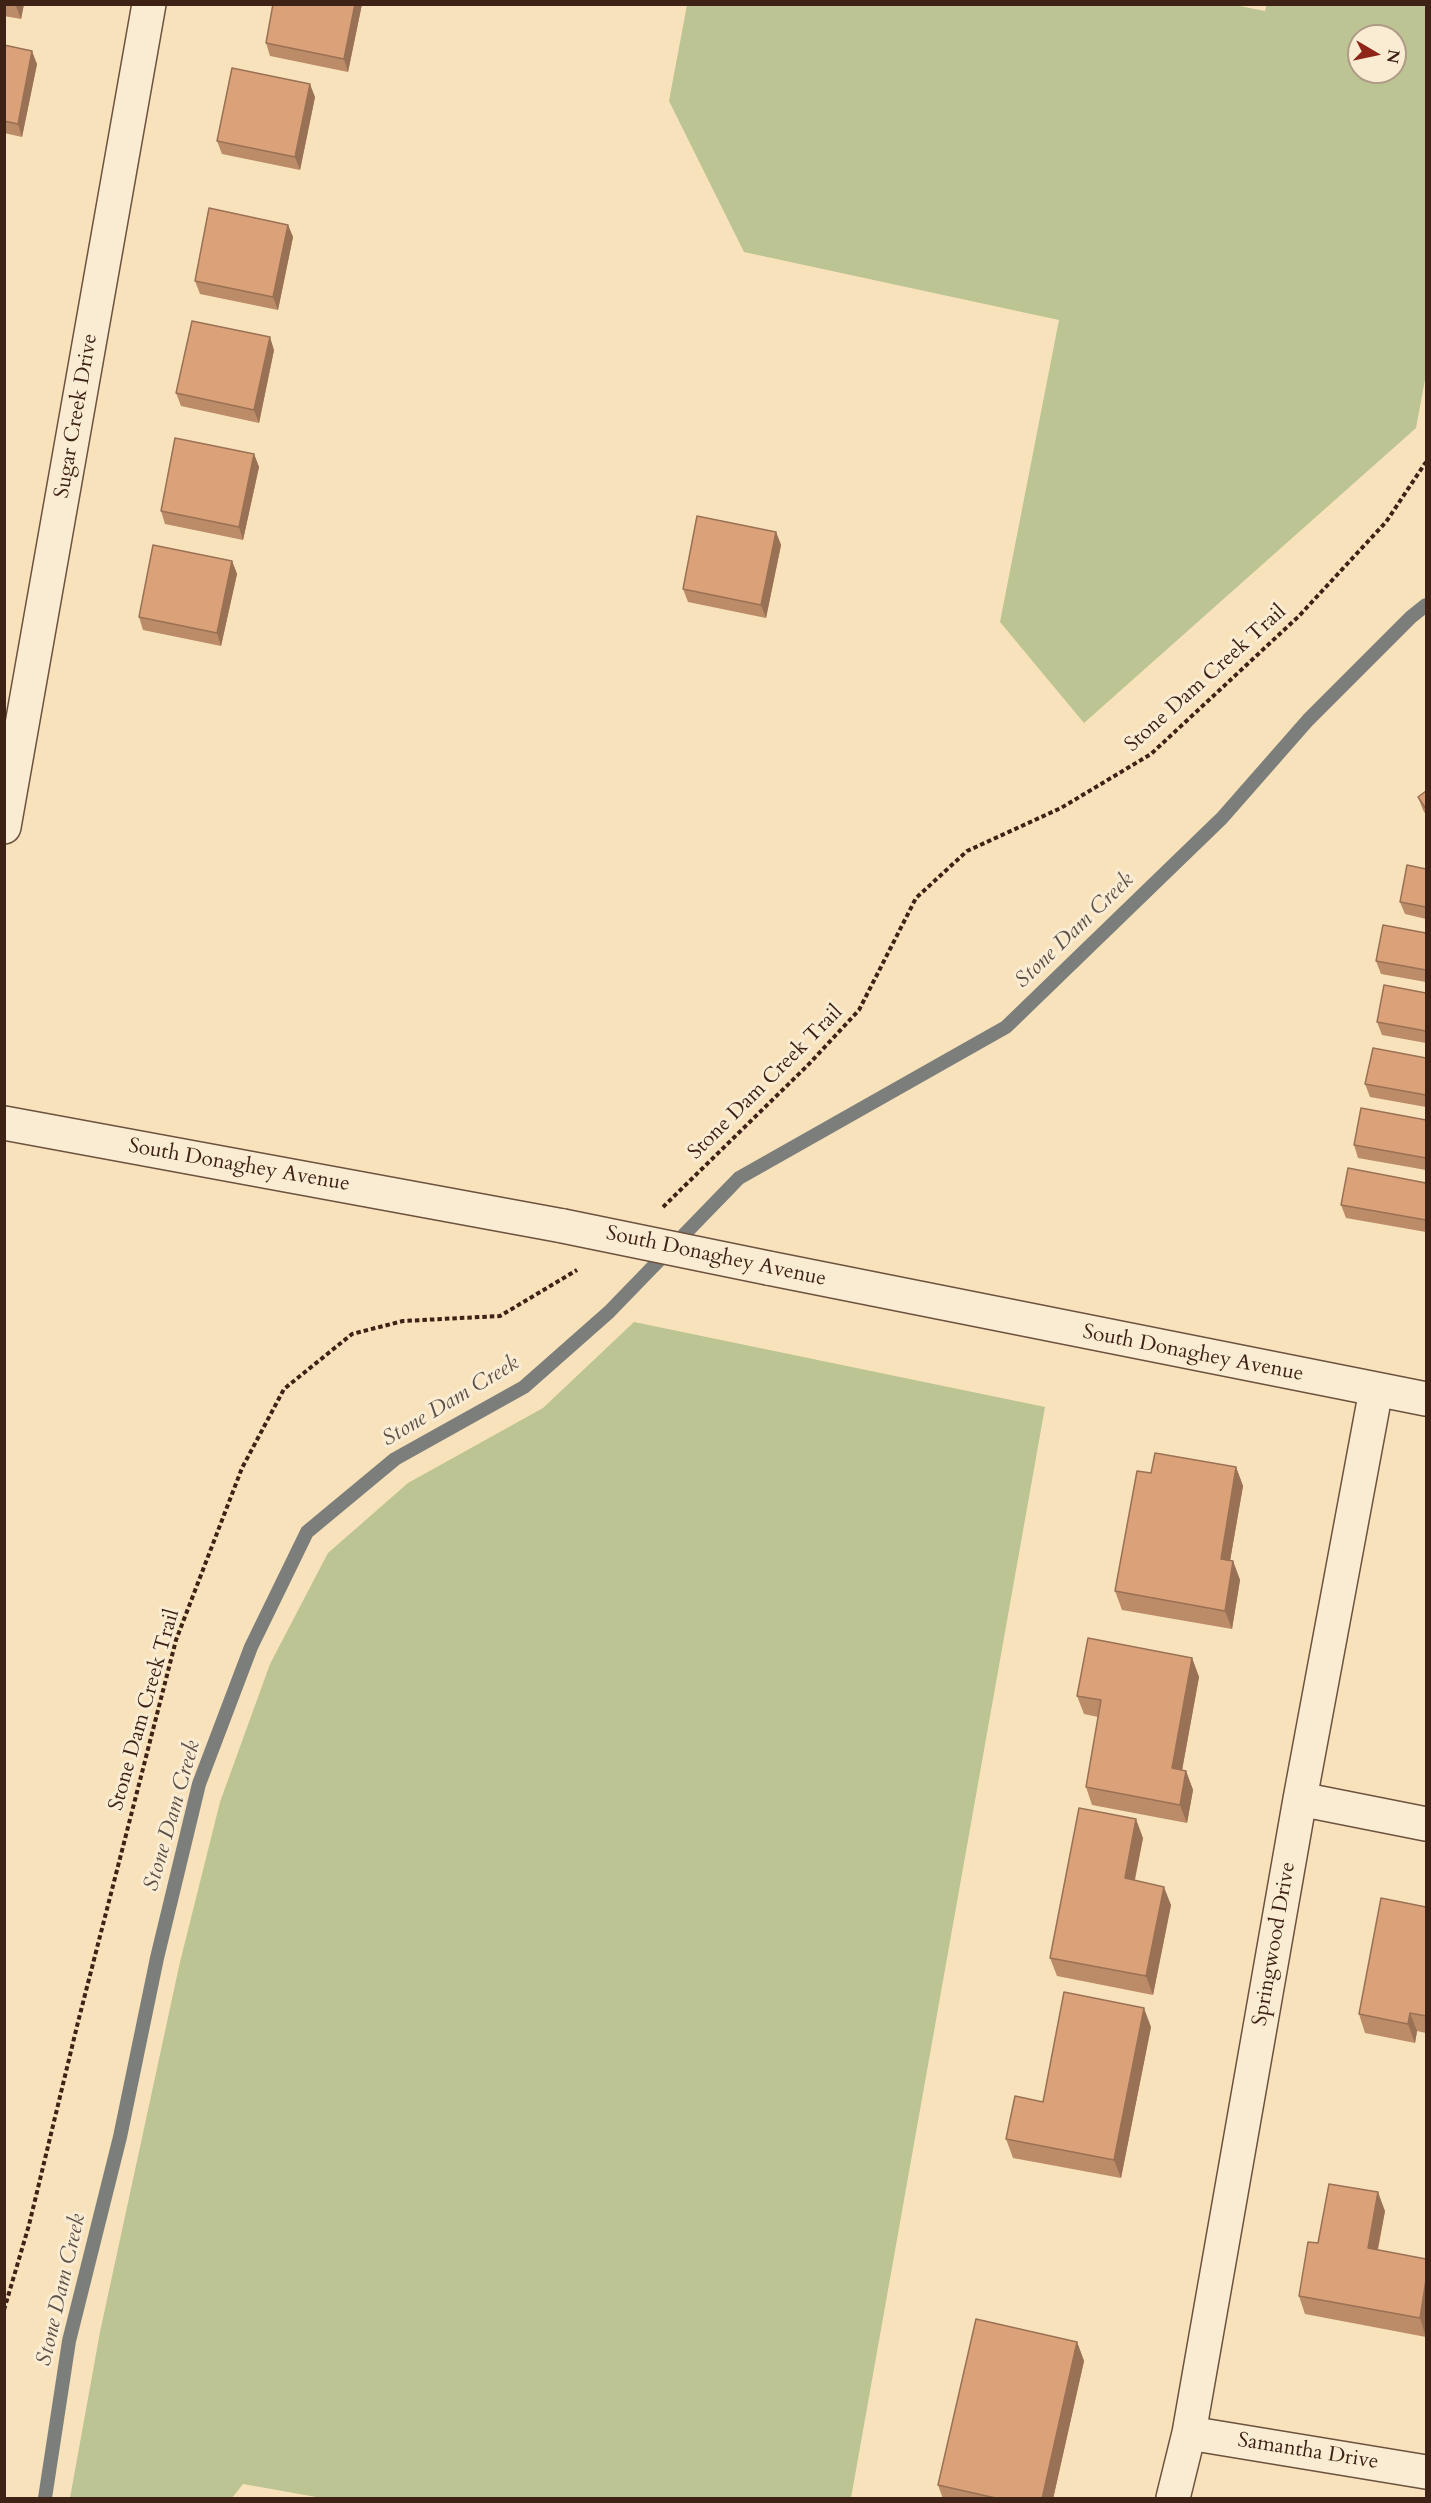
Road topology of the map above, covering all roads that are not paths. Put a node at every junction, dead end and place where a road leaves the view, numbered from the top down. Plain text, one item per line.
1 (149, 4) edge
2 (4, 827) edge
3 (4, 1123) edge
4 (1376, 1390) junction
5 (1426, 1399) edge
6 (1300, 1799) junction
7 (1426, 1824) edge
8 (1189, 2433) junction
9 (1426, 2472) edge
10 (1173, 2499) edge

1 - 2 street, Sugar Creek Drive
3 - 4 street, South Donaghey Avenue, bridge
4 - 5 street, South Donaghey Avenue
4 - 6 street, Springwood Drive
6 - 7 street
6 - 8 street, Springwood Drive
8 - 9 street, Samantha Drive
8 - 10 street, Springwood Drive

